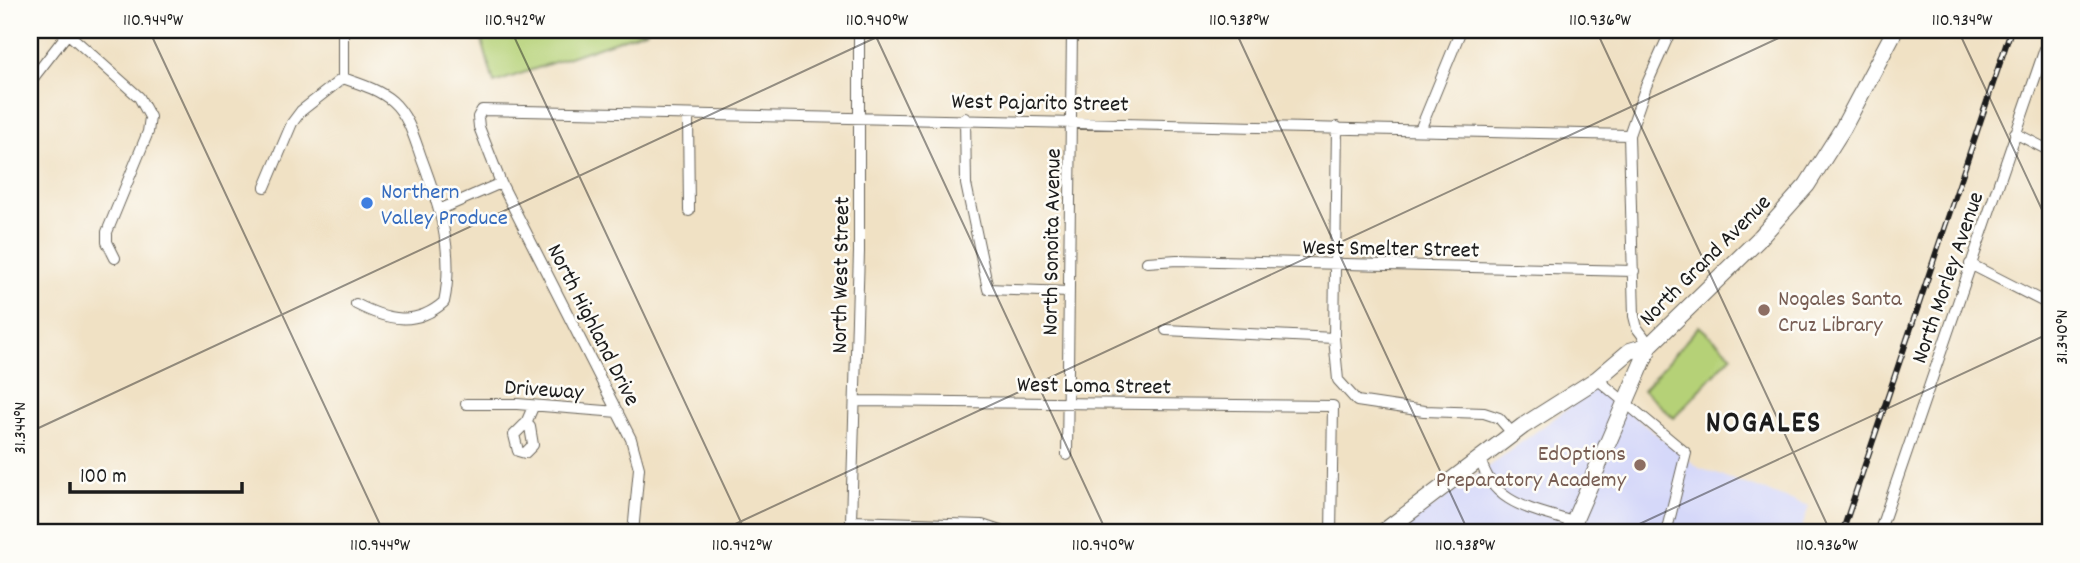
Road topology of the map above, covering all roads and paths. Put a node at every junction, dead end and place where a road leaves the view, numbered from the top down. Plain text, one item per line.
1 (343, 30) edge
2 (859, 30) edge
3 (1072, 30) edge
4 (1461, 30) edge
5 (1671, 30) edge
6 (1895, 30) edge
7 (66, 32) edge
8 (2050, 34) edge
9 (2048, 47) edge
10 (343, 78) junction
11 (30, 82) edge
12 (688, 115) junction
13 (858, 118) junction
14 (965, 118) junction
15 (1071, 121) junction
16 (1337, 127) junction
17 (1420, 130) junction
18 (2015, 133) junction
19 (1629, 135) junction
20 (482, 140) joint
21 (2050, 151) edge
22 (501, 183) junction
23 (265, 187) dead end
24 (441, 209) junction
25 (690, 211) dead end
26 (115, 258) dead end
27 (1147, 262) dead end
28 (1970, 264) junction
29 (1335, 265) junction
30 (1634, 271) junction
31 (1069, 292) junction
32 (356, 304) dead end
33 (2050, 305) edge
34 (1166, 330) dead end
35 (1334, 338) junction
36 (1650, 345) junction
37 (1597, 379) junction
38 (1625, 400) junction
39 (856, 401) junction
40 (466, 404) dead end
41 (1067, 404) junction
42 (533, 407) junction
43 (618, 412) junction
44 (526, 423) dead end
45 (1513, 434) junction
46 (1067, 455) dead end
47 (1480, 458) junction
48 (30, 520) edge
49 (1571, 528) edge
50 (36, 533) edge
51 (418, 533) edge
52 (475, 533) edge
53 (633, 533) edge
54 (1006, 533) edge
55 (1331, 533) edge
56 (1382, 533) edge
57 (1666, 533) edge
58 (1879, 533) edge

1 - 10 street
2 - 13 street, North West Street
3 - 15 street, North Sonoita Avenue
4 - 17 street
5 - 19 street
6 - 36 main road, North Grand Avenue
7 - 11 street
7 - 26 street
8 - 9 street, North Morley Avenue
9 - 18 street, North Morley Avenue
10 - 23 street
10 - 24 street
12 - 13 street, West Pajarito Street
12 - 20 street, West Pajarito Street
12 - 25 street
13 - 14 street, West Pajarito Street
13 - 39 street, North West Street
14 - 15 street, West Pajarito Street
14 - 31 street
15 - 16 street, West Pajarito Street
15 - 31 street, North Sonoita Avenue
16 - 17 street, West Pajarito Street
16 - 29 street
17 - 19 street, West Pajarito Street
18 - 21 street
18 - 28 street, North Morley Avenue
19 - 30 street
20 - 22 street, North Highland Drive
22 - 24 street
22 - 43 street, North Highland Drive
24 - 32 street
27 - 29 street, West Smelter Street
28 - 33 street
28 - 58 street, North Morley Avenue
29 - 30 street, West Smelter Street
29 - 35 street
30 - 36 street
31 - 41 street, North Sonoita Avenue
34 - 35 street
35 - 45 street
36 - 37 main road
36 - 38 main road, North Grand Avenue
37 - 38 street
37 - 45 main road
38 - 49 main road, North Grand Avenue
38 - 57 street
39 - 41 street, West Loma Street
39 - 54 street, North West Street
40 - 42 street, Driveway
41 - 46 street, North Sonoita Avenue
41 - 55 street, West Loma Street
42 - 43 street, Driveway
42 - 44 street
43 - 53 street, North Highland Drive
45 - 47 main road
47 - 49 street
47 - 56 main road
48 - 50 street
51 - 52 street

